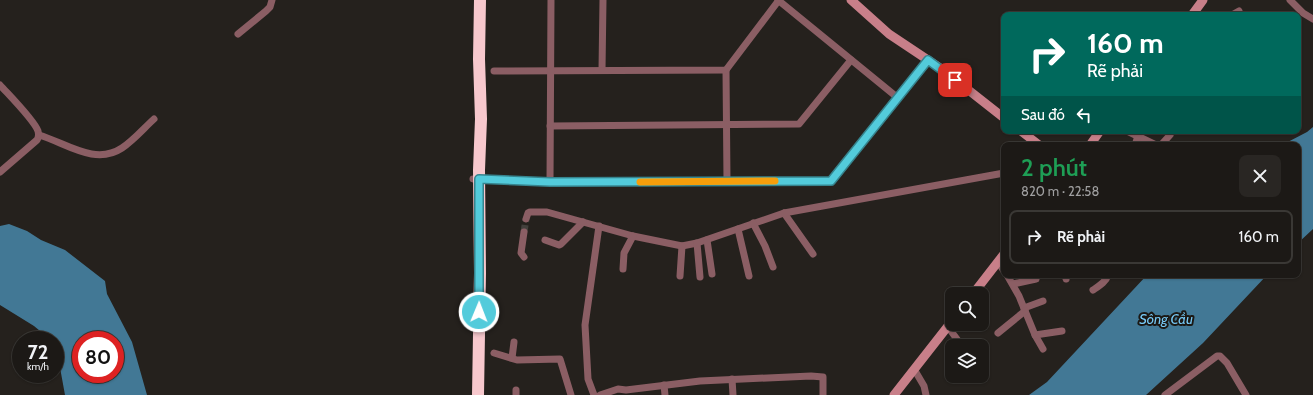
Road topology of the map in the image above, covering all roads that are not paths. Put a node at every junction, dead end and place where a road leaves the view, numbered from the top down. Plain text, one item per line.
1 (272, 0) edge
2 (474, 0) edge
3 (480, 0) edge
4 (551, 0) edge
5 (603, 0) edge
6 (778, 0) edge
7 (851, 0) edge
8 (1203, 0) edge
9 (1290, 0) edge
10 (1194, 12) edge
11 (1313, 19) edge
12 (238, 34) dead end
13 (851, 60) junction
14 (928, 60) junction
15 (551, 70) junction
16 (602, 70) junction
17 (726, 70) junction
18 (494, 71) dead end
19 (0, 85) edge
20 (898, 98) junction
21 (1001, 116) edge
22 (154, 119) dead end
23 (726, 125) junction
24 (550, 126) junction
25 (1024, 134) edge
26 (1134, 134) edge
27 (39, 135) junction
28 (1170, 135) dead end
29 (1138, 136) junction
30 (1035, 142) edge
31 (1136, 142) edge
32 (1150, 142) edge
33 (1164, 142) edge
34 (0, 172) edge
35 (1001, 174) edge
36 (476, 179) junction
37 (727, 181) junction
38 (550, 182) junction
39 (784, 213) junction
40 (526, 220) dead end
41 (583, 222) junction
42 (753, 223) junction
43 (599, 226) junction
44 (738, 229) junction
45 (524, 232) tunnel mouth
46 (633, 236) junction
47 (545, 240) dead end
48 (707, 240) junction
49 (697, 243) junction
50 (682, 246) junction
51 (813, 254) dead end
52 (524, 257) dead end
53 (1001, 258) edge
54 (998, 262) junction
55 (1001, 266) edge
56 (773, 267) dead end
57 (623, 269) dead end
58 (712, 274) dead end
59 (680, 276) dead end
60 (749, 276) dead end
61 (700, 277) dead end
62 (1009, 278) edge
63 (1107, 278) edge
64 (1036, 279) dead end
65 (1013, 284) junction
66 (978, 287) edge
67 (1093, 290) dead end
68 (1043, 301) dead end
69 (1025, 310) junction
70 (945, 330) edge
71 (1062, 331) dead end
72 (998, 333) dead end
73 (1035, 335) junction
74 (514, 342) dead end
75 (1043, 349) dead end
76 (494, 353) dead end
77 (512, 358) junction
78 (914, 369) junction
79 (732, 379) junction
80 (664, 385) junction
81 (473, 395) edge
82 (478, 395) edge
83 (570, 395) edge
84 (594, 395) edge
85 (600, 395) edge
86 (665, 395) edge
87 (733, 395) edge
88 (824, 395) edge
89 (894, 395) edge
90 (926, 395) edge
91 (1165, 395) edge
92 (1246, 395) edge

1 - 12 street
2 - 36 highway
3 - 36 highway
4 - 15 street
5 - 16 street
6 - 13 street
6 - 17 street
7 - 14 street
8 - 10 street
9 - 11 street
13 - 20 street
13 - 23 street
14 - 20 street
14 - 21 street
15 - 16 street
15 - 18 street
15 - 24 street
16 - 17 street
17 - 23 street
19 - 27 street
20 - 37 street
22 - 27 street
23 - 24 street
23 - 37 street
24 - 38 street
25 - 30 street
26 - 29 street
27 - 34 street
28 - 33 street
29 - 31 street
29 - 32 street
35 - 39 street
36 - 38 street
36 - 81 highway
36 - 82 highway
37 - 38 street
39 - 42 street
39 - 51 street
40 - 41 street
41 - 43 street
41 - 47 street
42 - 44 street
42 - 56 street
43 - 46 street
43 - 84 street
44 - 48 street
44 - 60 street
45 - 52 street
46 - 50 street
46 - 57 street
48 - 49 street
48 - 58 street
49 - 50 street
49 - 61 street
50 - 59 street
53 - 54 street
54 - 55 street
54 - 66 street
62 - 65 street
63 - 67 street
64 - 65 street
65 - 69 street
68 - 69 street
69 - 72 street
69 - 73 street
70 - 78 street
71 - 73 street
73 - 75 street
74 - 77 street
76 - 77 street
77 - 83 street
78 - 89 street
78 - 90 street
79 - 80 street
79 - 87 street
79 - 88 street
80 - 85 street
80 - 86 street
91 - 92 street

